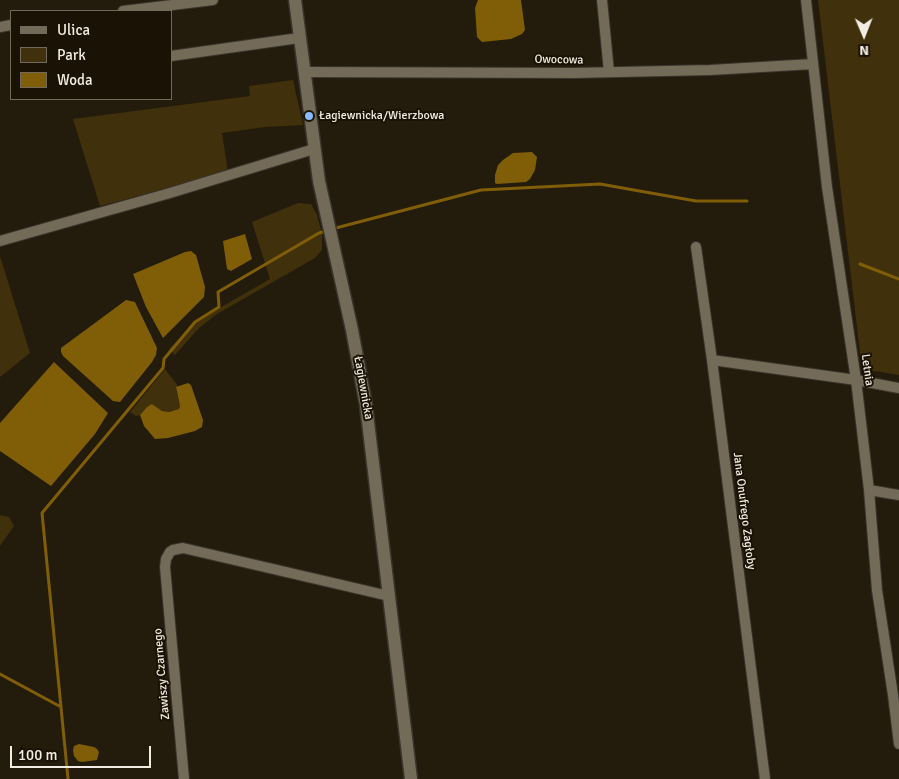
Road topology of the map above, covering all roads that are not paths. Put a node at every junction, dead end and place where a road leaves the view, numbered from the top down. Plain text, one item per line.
1 (214, 0) edge
2 (295, 0) edge
3 (602, 0) edge
4 (806, 0) edge
5 (131, 10) edge
6 (299, 38) junction
7 (172, 56) edge
8 (813, 64) junction
9 (304, 72) junction
10 (609, 72) junction
11 (314, 149) junction
12 (0, 241) edge
13 (696, 247) dead end
14 (712, 360) junction
15 (856, 380) junction
16 (899, 388) edge
17 (869, 490) junction
18 (899, 495) edge
19 (390, 596) junction
20 (896, 695) edge
21 (899, 744) edge
22 (184, 779) edge
23 (411, 779) edge
24 (765, 779) edge

1 - 5 street
2 - 6 street, Łagiewnicka
3 - 10 street
4 - 8 street, Letnia
6 - 7 street
6 - 9 street, Łagiewnicka
8 - 10 street, Owocowa
8 - 15 street, Letnia
9 - 10 street, Owocowa
9 - 11 street, Łagiewnicka
11 - 12 street
11 - 19 street, Łagiewnicka
13 - 14 street, Jana Onufrego Zagłoby
14 - 15 street
14 - 24 street, Jana Onufrego Zagłoby
15 - 16 street
15 - 17 street, Letnia
17 - 18 street
17 - 20 street, Letnia
19 - 22 street, Zawiszy Czarnego
19 - 23 street, Łagiewnicka
20 - 21 street, Letnia

